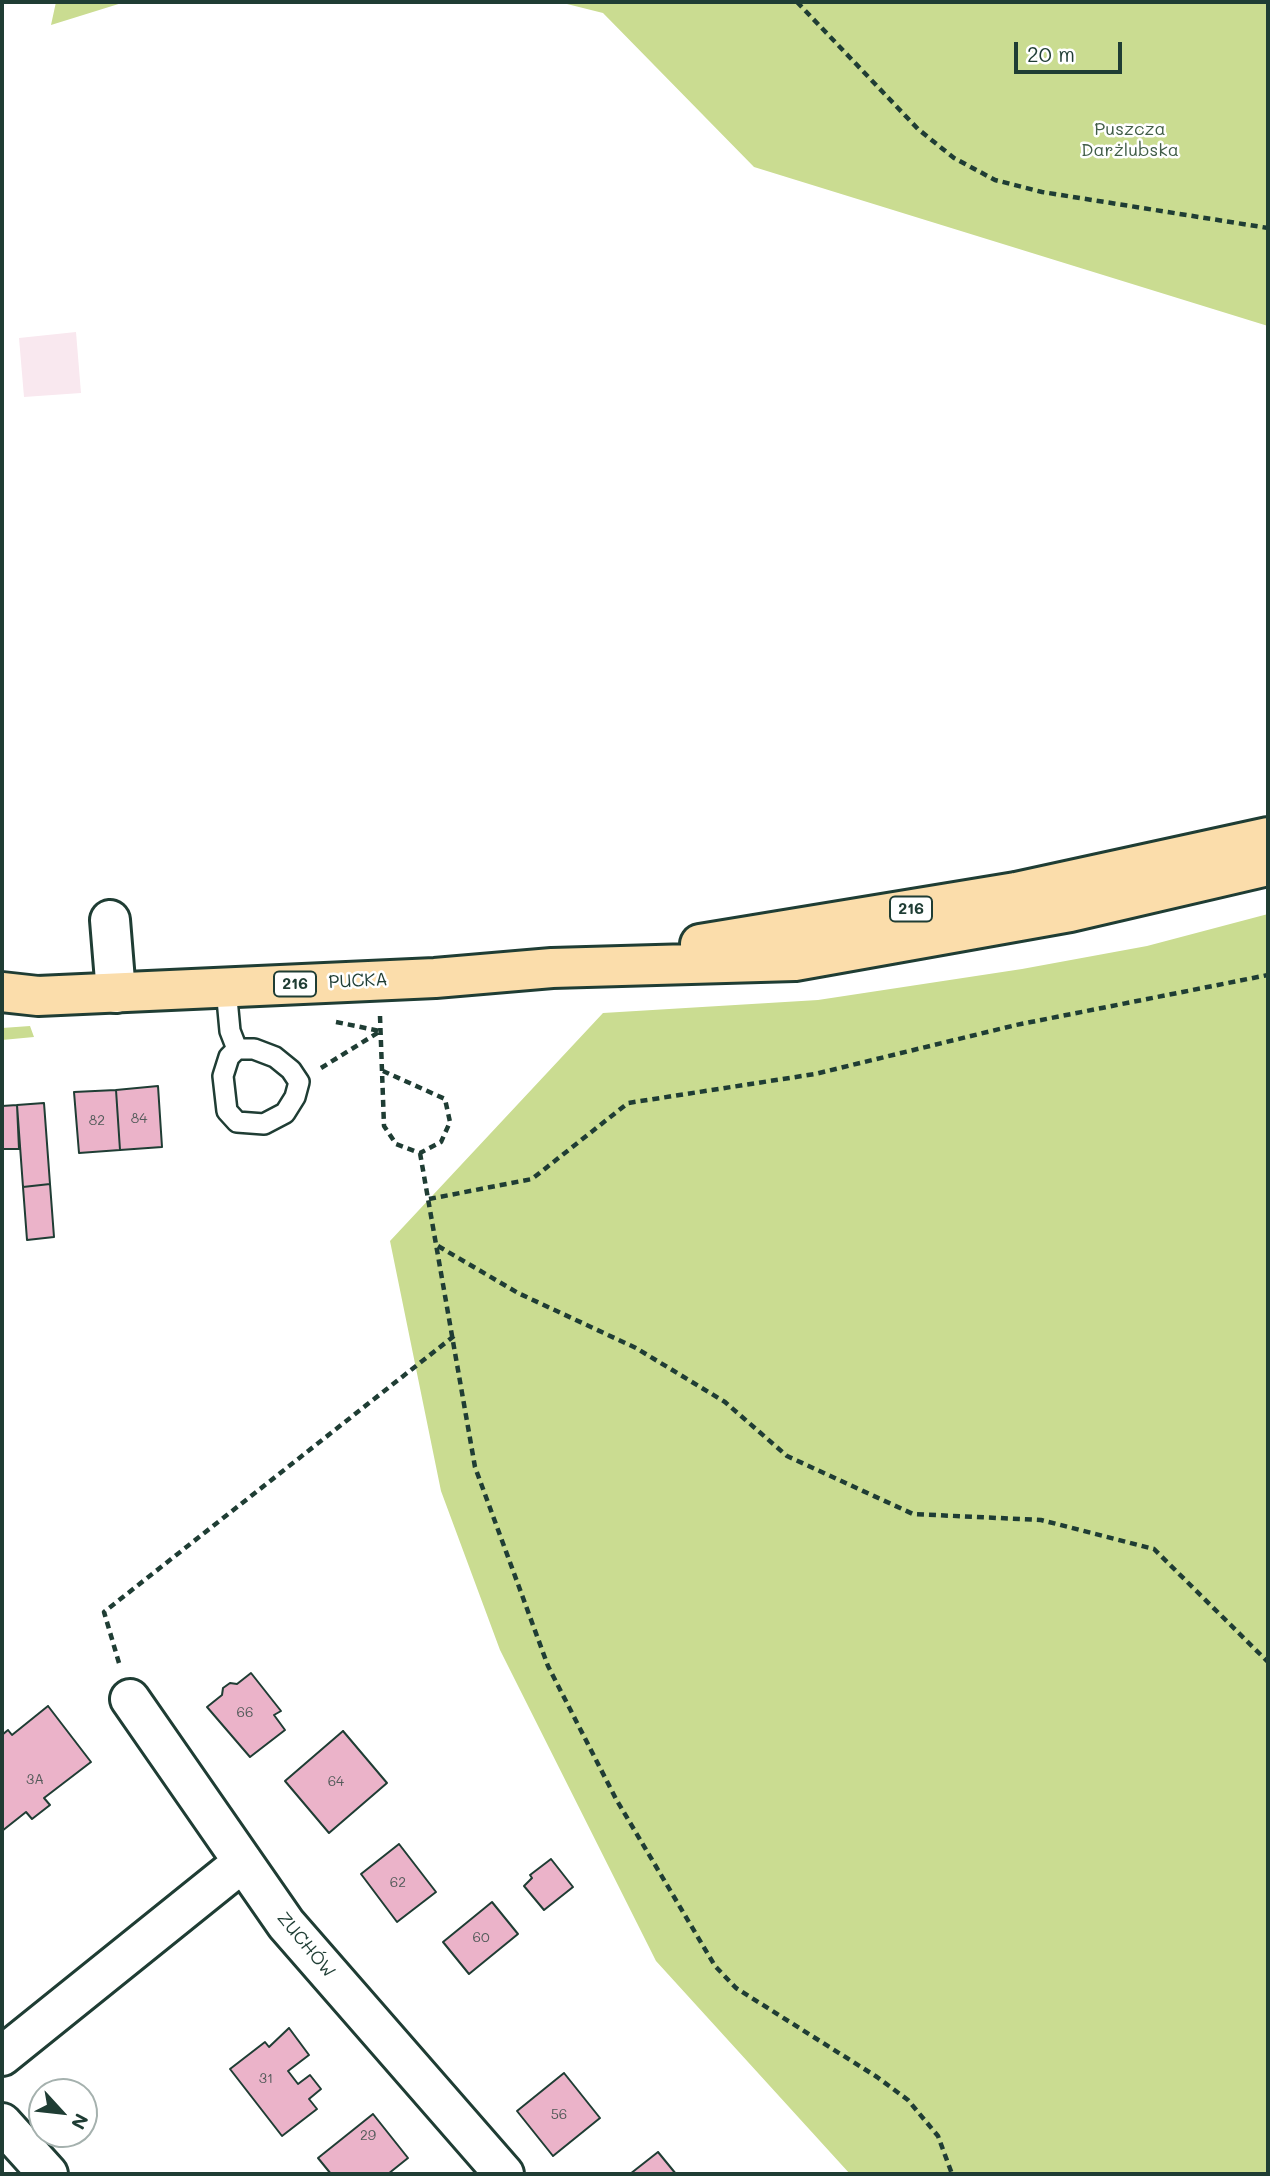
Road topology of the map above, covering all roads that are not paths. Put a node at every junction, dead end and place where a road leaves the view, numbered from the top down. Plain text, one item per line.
1 (1268, 837) edge
2 (1268, 866) edge
3 (110, 920) dead end
4 (552, 968) junction
5 (226, 988) junction
6 (116, 993) junction
7 (20, 994) edge
8 (2, 1006) edge
9 (237, 1049) junction
10 (130, 1699) road end
11 (243, 1862) junction
12 (2, 2056) edge
13 (2, 2123) edge
14 (48, 2174) edge
15 (505, 2174) edge

1 - 4 main road, 216
2 - 4 main road, 216
3 - 6 street
4 - 5 main road, PUCKA / 216
5 - 6 main road, PUCKA / 216
5 - 9 lane
6 - 7 main road, PUCKA / 216
7 - 8 main road, PUCKA / 216
9 - 9 lane
10 - 11 street, ZUCHÓW
11 - 12 street
11 - 15 street, ZUCHÓW
13 - 14 street

